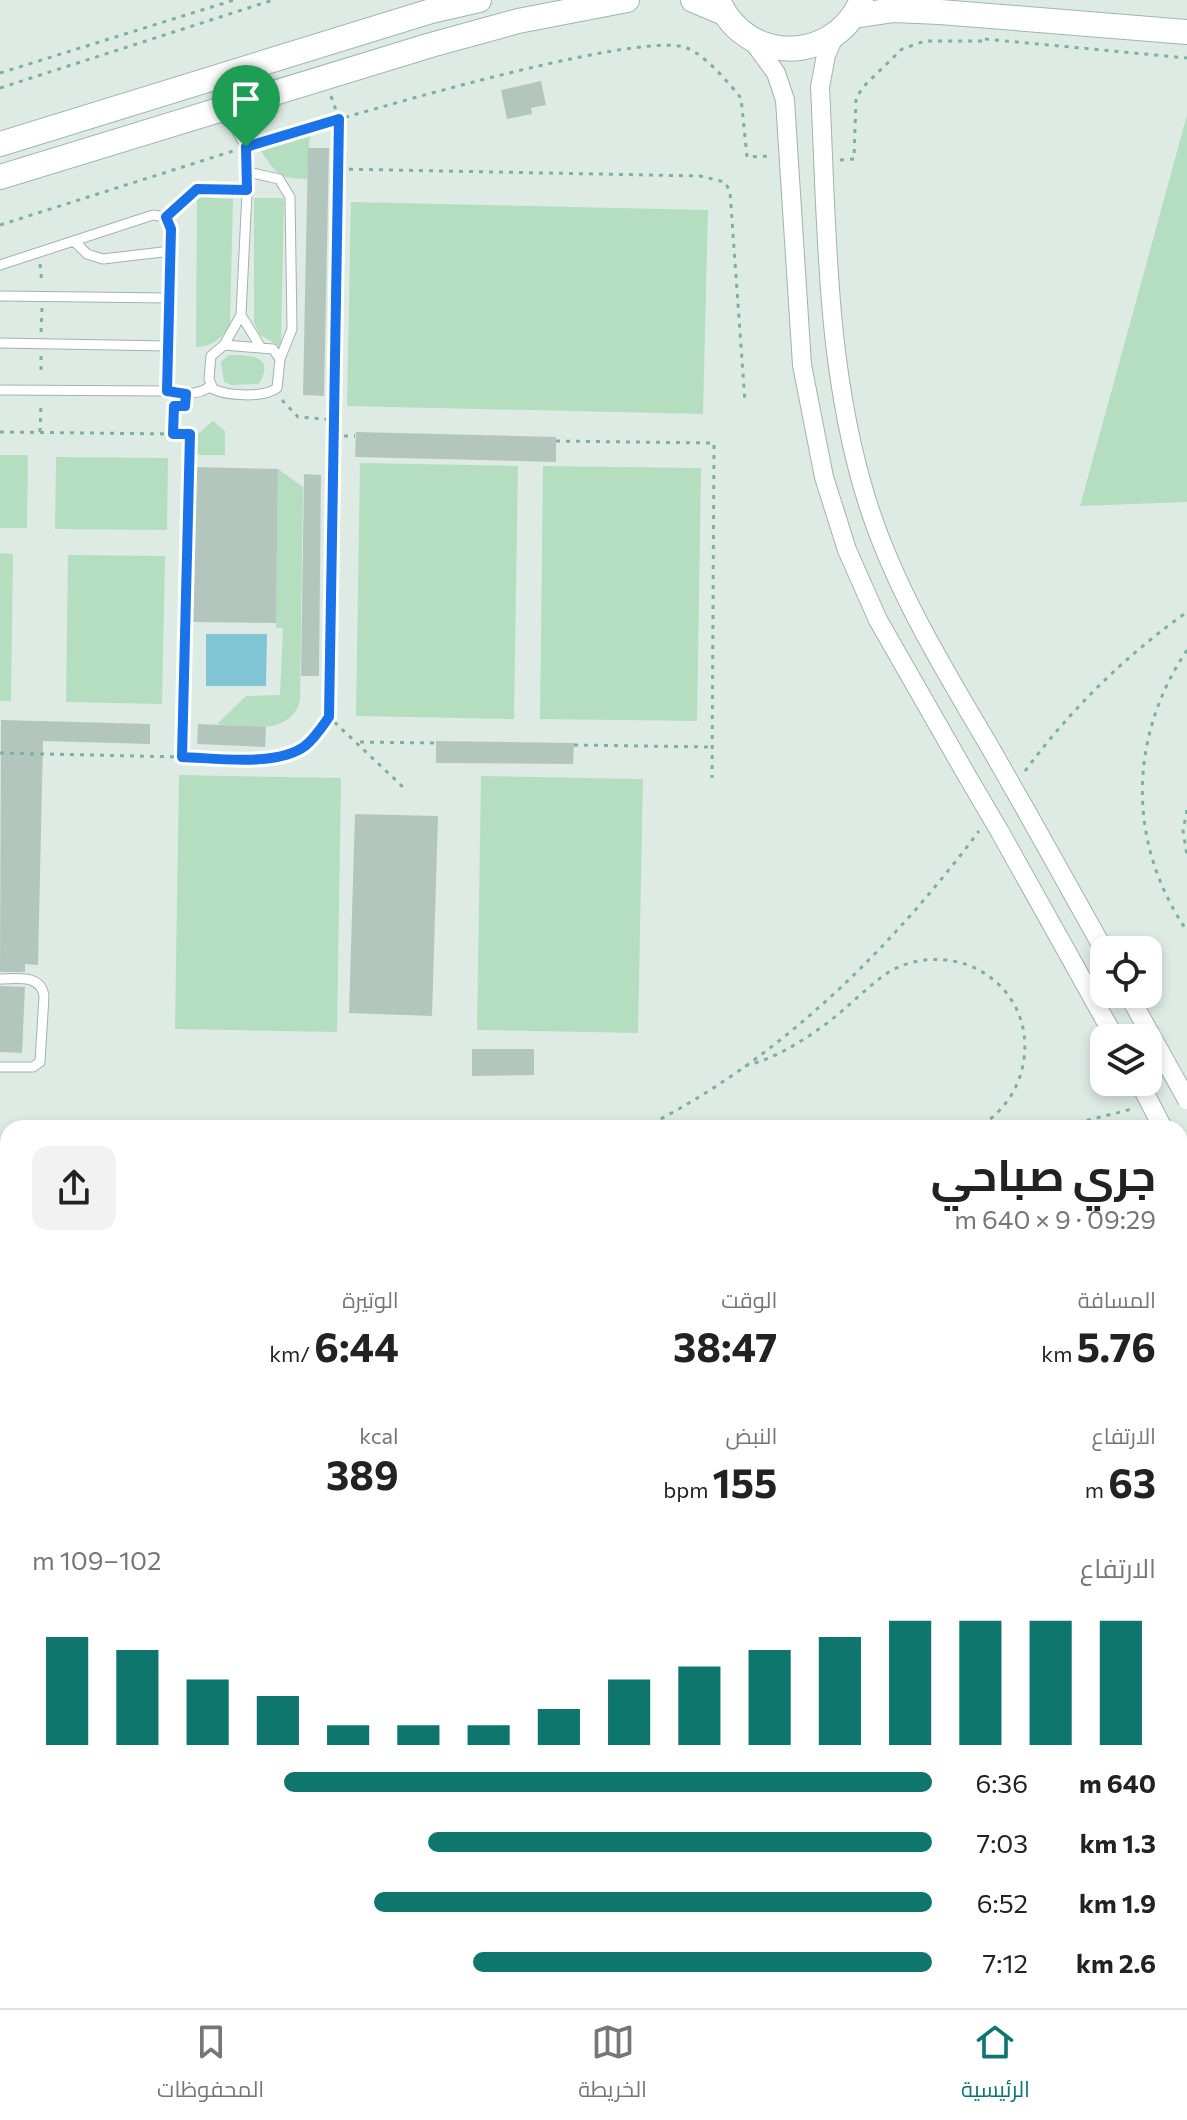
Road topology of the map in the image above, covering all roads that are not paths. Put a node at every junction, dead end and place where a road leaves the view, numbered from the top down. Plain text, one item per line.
1 (479, 0) edge
2 (627, 0) edge
3 (693, 0) edge
4 (433, 6) edge
5 (721, 7) edge
6 (858, 8) edge
7 (1187, 32) edge
8 (834, 37) junction
9 (752, 40) junction
10 (259, 97) junction
11 (214, 111) junction
12 (0, 144) edge
13 (246, 147) junction
14 (248, 172) junction
15 (0, 177) edge
16 (74, 241) junction
17 (171, 251) junction
18 (0, 265) edge
19 (0, 296) edge
20 (170, 298) junction
21 (241, 315) junction
22 (0, 343) edge
23 (224, 345) junction
24 (168, 346) junction
25 (260, 346) junction
26 (280, 359) junction
27 (211, 386) junction
28 (0, 390) edge
29 (167, 391) junction
30 (1096, 936) edge
31 (0, 979) edge
32 (1136, 1008) edge
33 (1107, 1024) edge
34 (0, 1067) edge
35 (1146, 1096) edge
36 (1187, 1100) edge
37 (1159, 1120) edge

1 - 4 main road
2 - 10 main road
3 - 5 main road
4 - 12 main road
5 - 9 main road
6 - 7 main road
6 - 8 main road
8 - 9 main road
8 - 30 street, bridge
9 - 33 street, bridge
10 - 11 main road
10 - 13 lane
11 - 13 lane
11 - 15 main road
13 - 14 lane
14 - 21 lane
14 - 26 lane
16 - 17 lane
16 - 17 lane
16 - 18 lane
17 - 20 lane
19 - 20 lane
20 - 24 lane
21 - 23 lane
21 - 25 lane
22 - 24 lane
23 - 25 lane
23 - 27 lane
24 - 29 lane
25 - 26 lane
26 - 27 lane
27 - 29 lane
28 - 29 lane
31 - 34 lane
32 - 36 street, bridge
35 - 37 street, bridge

